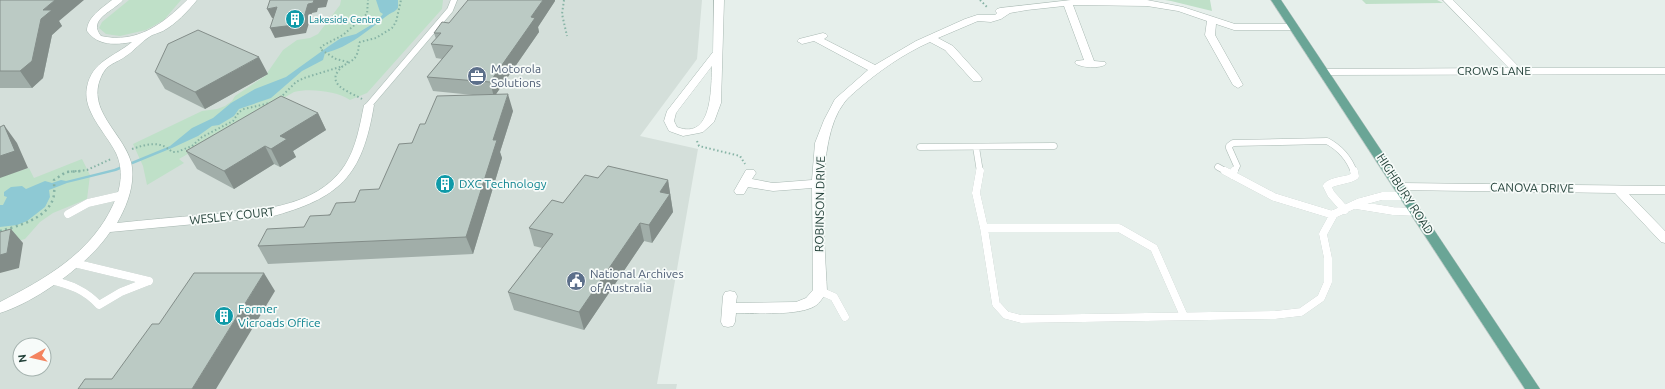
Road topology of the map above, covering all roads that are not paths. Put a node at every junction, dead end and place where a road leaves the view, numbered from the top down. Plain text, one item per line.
1 (118, 0) edge
2 (192, 0) edge
3 (454, 0) edge
4 (719, 0) edge
5 (1276, 0) edge
6 (1448, 0) edge
7 (1024, 4) edge
8 (1067, 4) junction
9 (1212, 20) junction
10 (1294, 27) junction
11 (147, 34) junction
12 (826, 35) dead end
13 (815, 38) junction
14 (931, 38) junction
15 (108, 40) junction
16 (802, 41) dead end
17 (717, 53) junction
18 (108, 61) junction
19 (1101, 64) dead end
20 (875, 69) junction
21 (1665, 71) edge
22 (1324, 72) junction
23 (1517, 72) junction
24 (977, 79) dead end
25 (1238, 85) dead end
26 (369, 105) joint
27 (1054, 146) dead end
28 (920, 147) dead end
29 (976, 147) junction
30 (1218, 167) dead end
31 (1232, 175) junction
32 (745, 182) road end
33 (818, 184) junction
34 (1618, 189) junction
35 (1665, 190) edge
36 (1402, 191) junction
37 (123, 195) junction
38 (1356, 205) junction
39 (1346, 210) junction
40 (1416, 212) junction
41 (68, 214) dead end
42 (1333, 215) junction
43 (107, 228) junction
44 (984, 228) junction
45 (1665, 239) edge
46 (74, 264) junction
47 (51, 280) junction
48 (820, 291) junction
49 (0, 308) edge
50 (729, 308) dead end
51 (1184, 316) junction
52 (844, 317) dead end
53 (1533, 389) edge

1 - 15 street
2 - 11 street
3 - 26 lane
4 - 17 street
5 - 10 main road, HIGHBURY ROAD
6 - 23 street
7 - 8 street, ROBINSON DRIVE
7 - 14 street, ROBINSON DRIVE
8 - 9 street, ROBINSON DRIVE
8 - 19 street
9 - 10 street, ROBINSON DRIVE
9 - 25 street
10 - 22 main road, HIGHBURY ROAD
11 - 15 street
11 - 18 street
12 - 13 street
13 - 16 street
13 - 20 street
14 - 20 street, ROBINSON DRIVE
14 - 24 street
15 - 18 street
17 - 17 street
18 - 37 street
20 - 33 street, ROBINSON DRIVE
21 - 23 street, CROWS LANE
22 - 23 street, CROWS LANE
22 - 36 main road, HIGHBURY ROAD
26 - 43 street, WESLEY COURT
27 - 29 lane
28 - 29 lane
29 - 44 lane
30 - 31 lane
31 - 39 lane
31 - 42 lane
32 - 33 street
33 - 48 street, ROBINSON DRIVE
34 - 35 street, CANOVA DRIVE
34 - 36 street, CANOVA DRIVE
34 - 45 street
36 - 38 lane
36 - 40 main road, HIGHBURY ROAD
37 - 41 lane
37 - 43 street
38 - 39 lane
38 - 40 lane
39 - 42 lane
40 - 53 main road, HIGHBURY ROAD
42 - 51 lane
43 - 46 street
44 - 51 lane
44 - 51 lane
46 - 47 street
46 - 47 lane
47 - 49 street
48 - 50 street
48 - 52 lane

